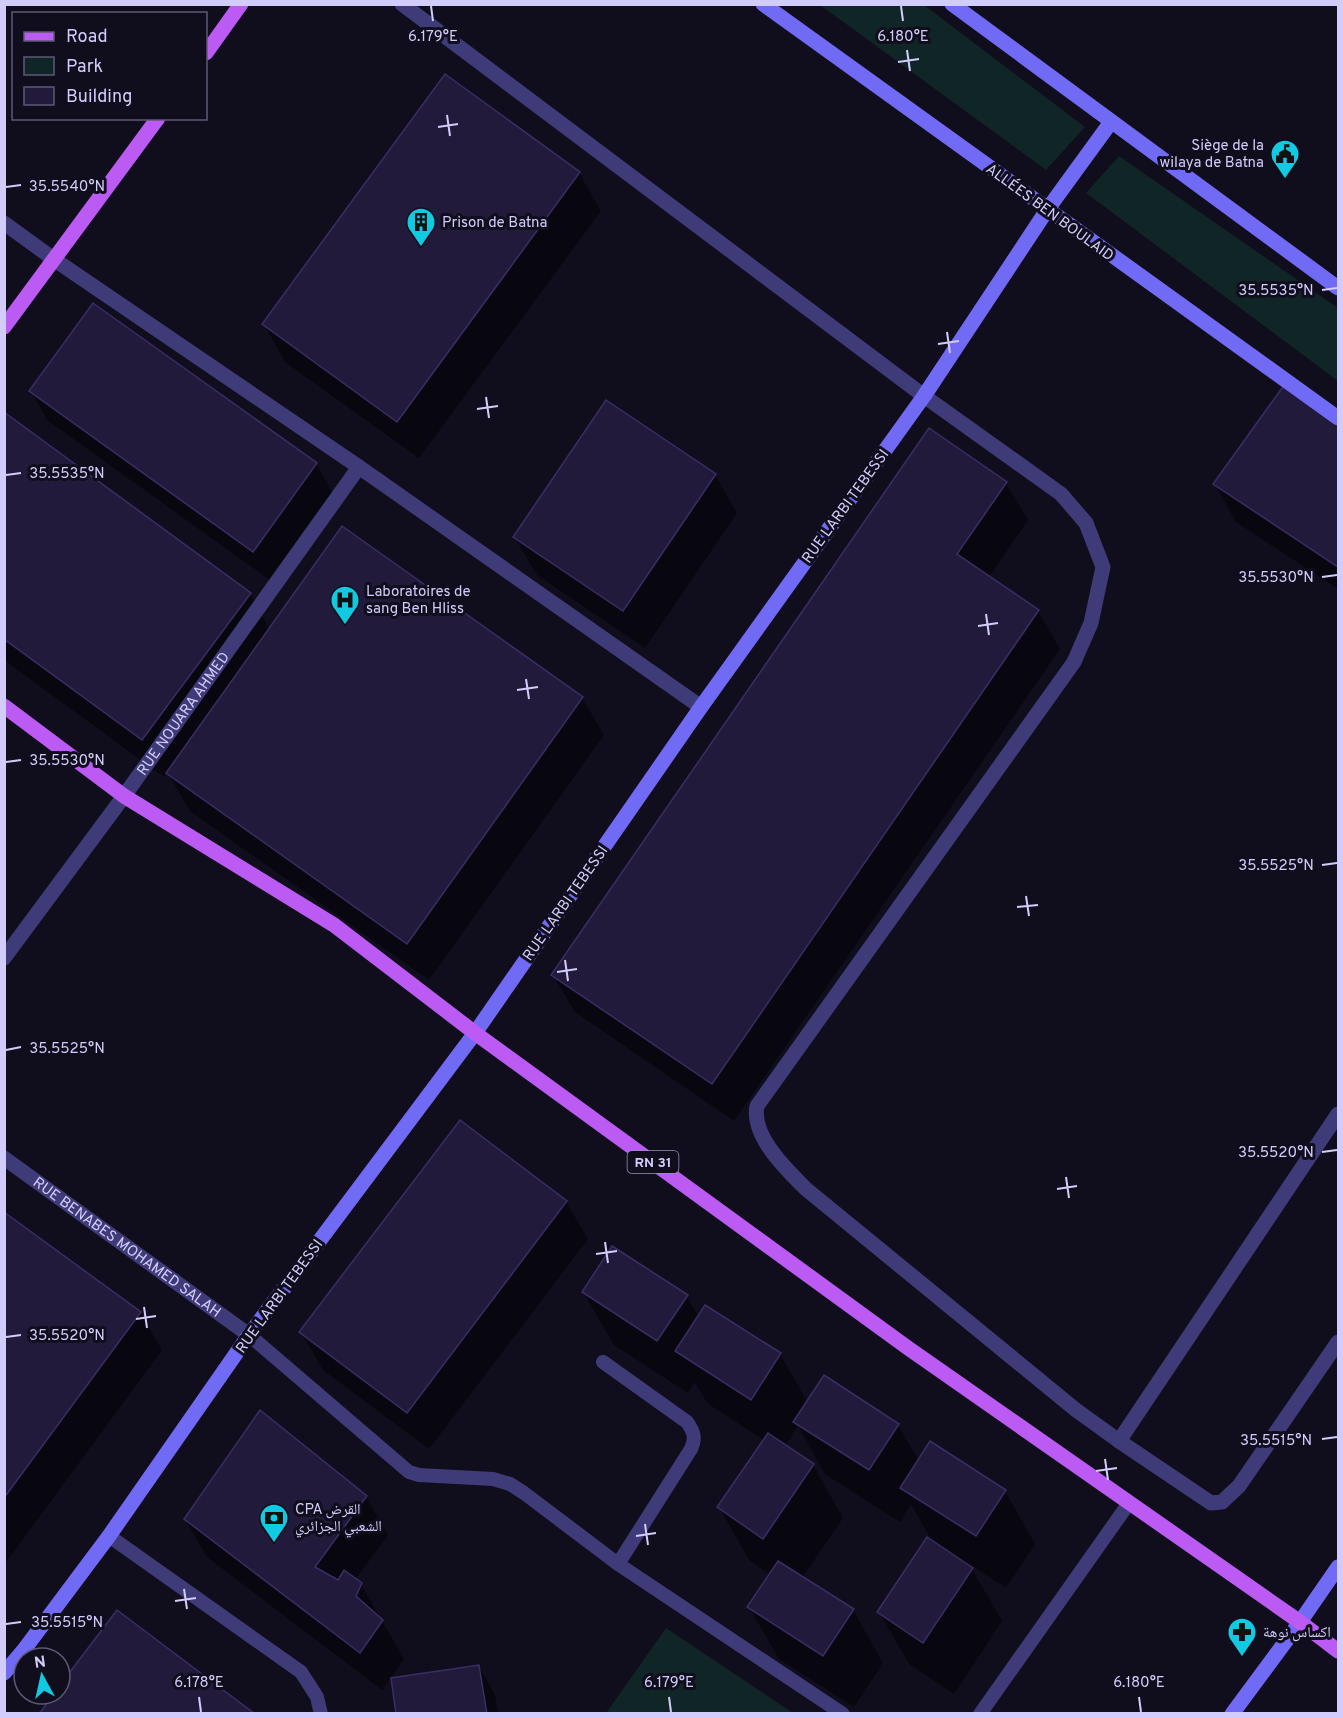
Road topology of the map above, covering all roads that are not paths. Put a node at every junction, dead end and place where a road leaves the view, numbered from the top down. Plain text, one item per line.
1 (241, 4) edge
2 (402, 4) edge
3 (763, 4) edge
4 (952, 4) edge
5 (207, 52) edge
6 (157, 120) edge
7 (1111, 122) junction
8 (1047, 210) junction
9 (4, 223) edge
10 (55, 260) junction
11 (1338, 288) edge
12 (4, 327) edge
13 (924, 396) junction
14 (1338, 418) edge
15 (359, 467) junction
16 (4, 706) edge
17 (701, 707) junction
18 (124, 796) junction
19 (4, 958) edge
20 (475, 1032) junction
21 (1338, 1113) edge
22 (4, 1158) edge
23 (249, 1335) junction
24 (1338, 1342) edge
25 (603, 1362) dead end
26 (1119, 1441) junction
27 (1129, 1503) junction
28 (110, 1536) junction
29 (618, 1564) junction
30 (1338, 1567) edge
31 (1300, 1622) junction
32 (1338, 1652) edge
33 (4, 1673) edge
34 (321, 1713) edge
35 (843, 1713) edge
36 (980, 1713) edge
37 (1232, 1713) edge

1 - 5 main road
2 - 13 street
3 - 8 street, ALLÉES BEN BOULAID
4 - 7 street
6 - 10 main road
7 - 8 street, RUE LARBI TEBESSI
7 - 11 street
8 - 13 street, RUE LARBI TEBESSI
8 - 14 street, ALLÉES BEN BOULAID
9 - 10 street
10 - 12 main road
10 - 15 street
13 - 17 street, RUE LARBI TEBESSI
13 - 26 street
15 - 17 street
15 - 18 street, RUE NOUARA AHMED
16 - 18 main road, RN 31
17 - 20 street, RUE LARBI TEBESSI
18 - 19 street, RUE NOUARA AHMED
18 - 20 main road, RN 31
20 - 23 street, RUE LARBI TEBESSI
20 - 27 main road, RN 31
21 - 26 street
22 - 23 street, RUE BENABES MOHAMED SALAH
23 - 28 street, RUE LARBI TEBESSI
23 - 29 lane
24 - 26 street
25 - 29 lane
27 - 31 main road, RN 31
27 - 36 lane
28 - 33 street, RUE LARBI TEBESSI
28 - 34 lane
29 - 35 lane
30 - 31 street
31 - 32 main road, RN 31
31 - 37 street

